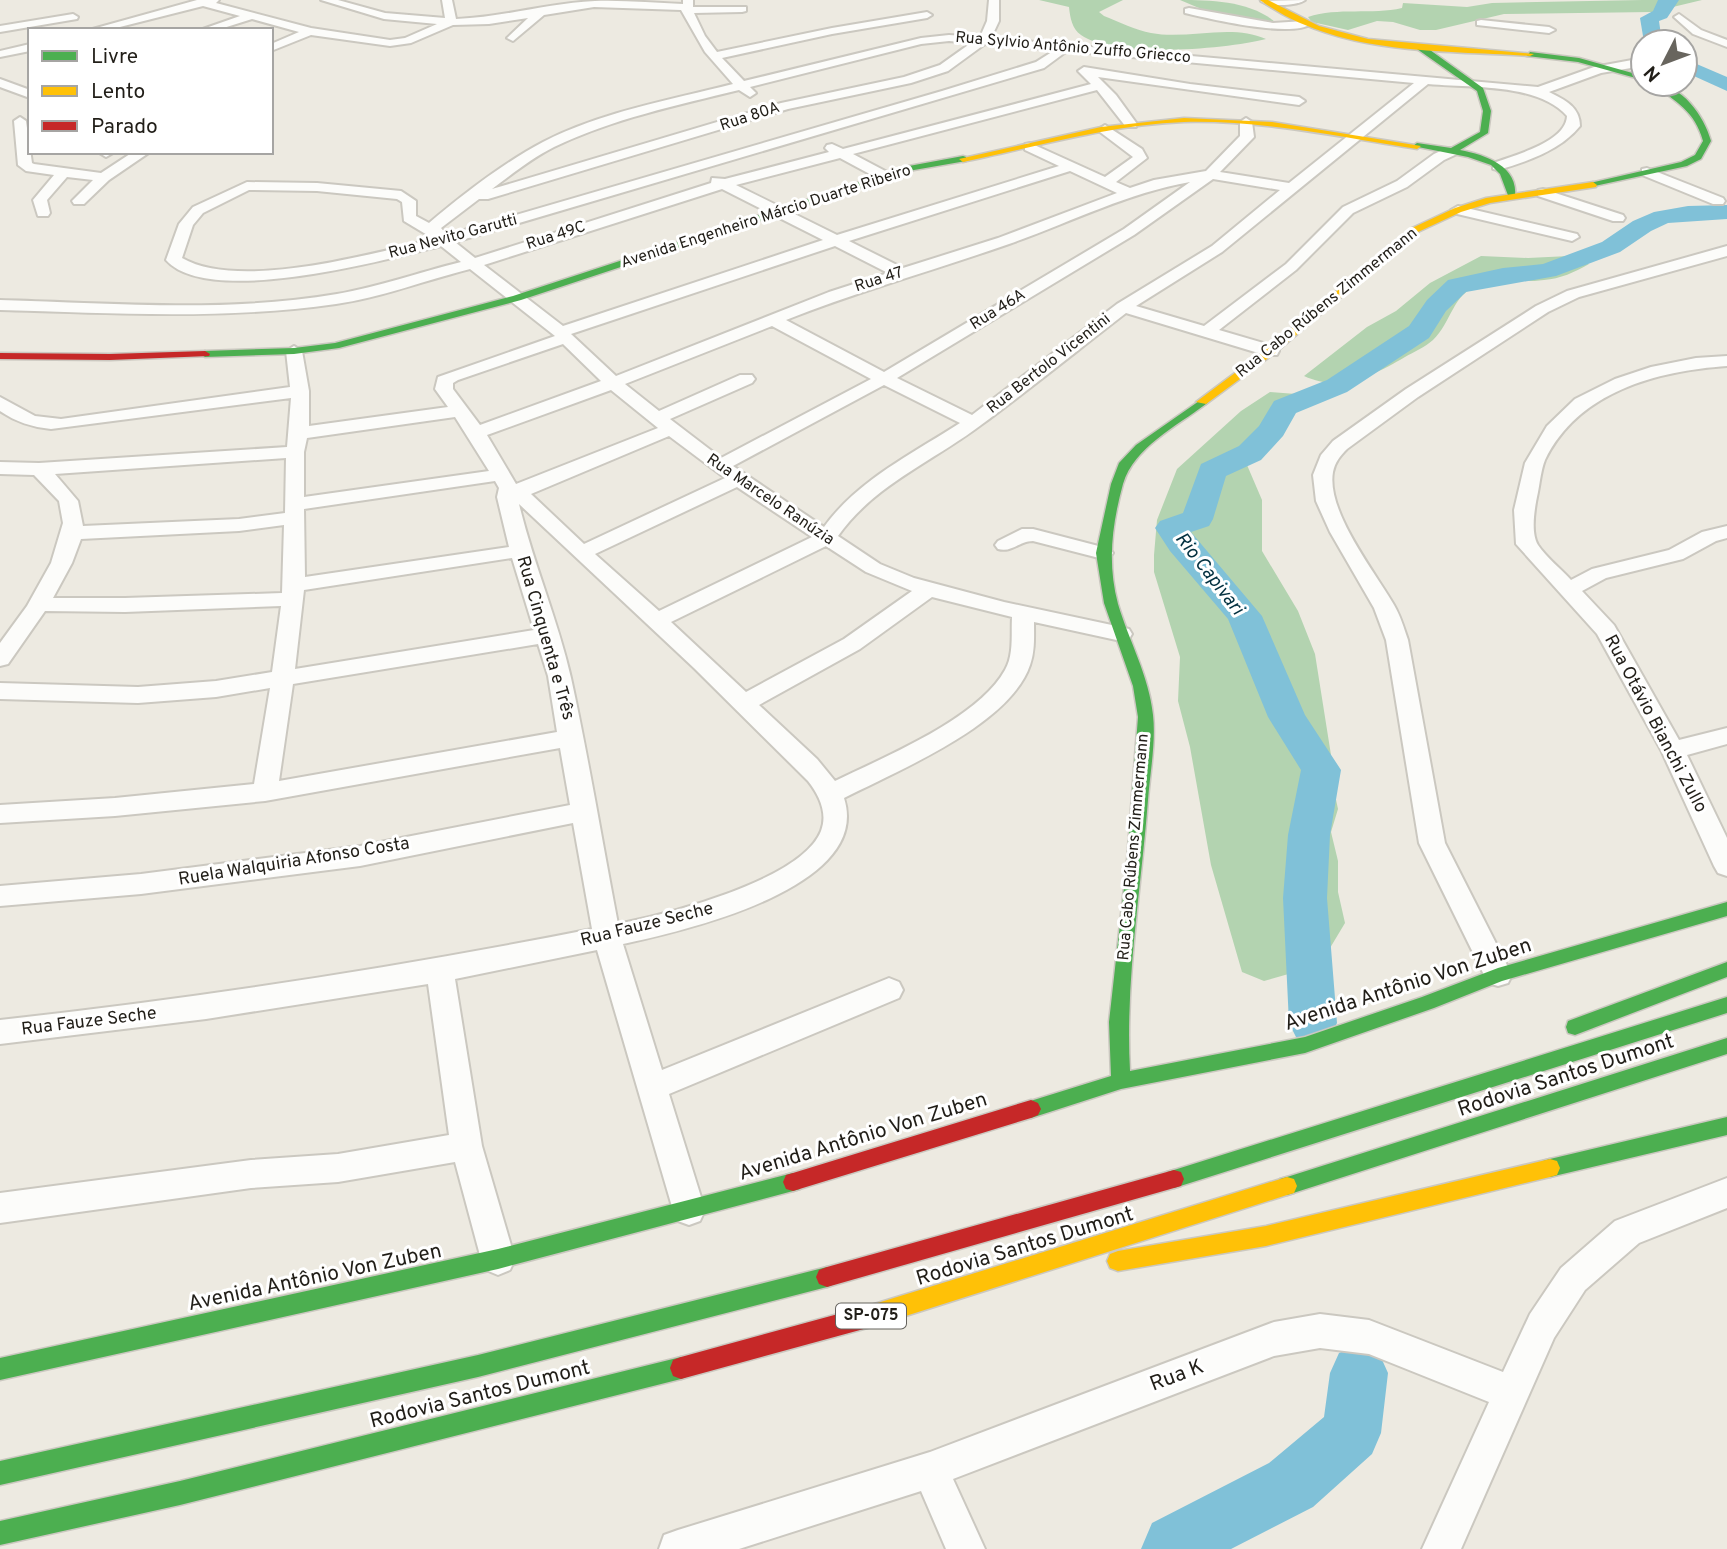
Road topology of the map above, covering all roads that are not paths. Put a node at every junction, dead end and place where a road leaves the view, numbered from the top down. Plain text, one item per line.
1 (214, 0) edge
2 (327, 0) edge
3 (554, 0) edge
4 (582, 0) edge
5 (994, 0) edge
6 (1265, 0) edge
7 (1300, 0) edge
8 (531, 1) edge
9 (201, 2) junction
10 (448, 4) edge
11 (594, 4) junction
12 (464, 6) dead end
13 (687, 6) edge
14 (742, 9) dead end
15 (544, 10) junction
16 (1189, 11) dead end
17 (927, 15) dead end
18 (250, 16) junction
19 (72, 17) dead end
20 (1679, 17) dead end
21 (450, 22) junction
22 (1481, 23) dead end
23 (116, 24) junction
24 (1306, 24) junction
25 (101, 28) edge
26 (130, 28) edge
27 (211, 28) edge
28 (0, 29) edge
29 (832, 31) junction
30 (310, 32) junction
31 (513, 38) dead end
32 (985, 40) junction
33 (1727, 44) edge
34 (273, 47) edge
35 (1063, 47) junction
36 (1420, 47) junction
37 (28, 48) edge
38 (1080, 48) junction
39 (873, 52) junction
40 (0, 54) edge
41 (1545, 54) junction
42 (715, 57) junction
43 (1040, 65) junction
44 (1629, 65) edge
45 (1081, 68) junction
46 (1614, 68) junction
47 (1629, 73) edge
48 (1425, 80) junction
49 (0, 83) edge
50 (741, 85) junction
51 (1101, 85) junction
52 (1473, 85) junction
53 (1311, 86) junction
54 (1539, 90) junction
55 (28, 93) edge
56 (1682, 98) edge
57 (772, 112) junction
58 (20, 121) edge
59 (1246, 122) junction
60 (1131, 124) junction
61 (1280, 125) junction
62 (1105, 129) junction
63 (808, 134) junction
64 (1353, 136) junction
65 (1030, 147) junction
66 (1452, 151) junction
67 (840, 152) junction
68 (140, 154) edge
69 (1498, 166) junction
70 (1070, 167) junction
71 (693, 168) junction
72 (1647, 172) junction
73 (63, 173) junction
74 (1210, 174) junction
75 (884, 176) junction
76 (104, 177) junction
77 (1105, 183) junction
78 (723, 184) junction
79 (1291, 188) junction
80 (1543, 192) junction
81 (1129, 193) junction
82 (1512, 196) junction
83 (469, 200) junction
84 (79, 201) dead end
85 (1718, 201) dead end
86 (1458, 210) junction
87 (781, 212) junction
88 (43, 213) dead end
89 (1618, 218) dead end
90 (440, 237) junction
91 (1573, 237) dead end
92 (836, 240) junction
93 (1727, 251) edge
94 (473, 263) junction
95 (901, 273) junction
96 (517, 299) junction
97 (0, 304) edge
98 (1123, 307) junction
99 (772, 319) junction
100 (1207, 332) junction
101 (563, 335) junction
102 (294, 351) junction
103 (1271, 351) junction
104 (0, 356) edge
105 (1727, 361) edge
106 (746, 379) dead end
107 (884, 379) junction
108 (613, 383) junction
109 (300, 391) junction
110 (0, 402) edge
111 (452, 403) junction
112 (973, 423) junction
113 (664, 424) junction
114 (476, 433) junction
115 (298, 437) junction
116 (720, 466) junction
117 (0, 468) edge
118 (39, 469) junction
119 (738, 479) junction
120 (509, 489) junction
121 (294, 511) junction
122 (550, 524) junction
123 (1727, 532) edge
124 (72, 533) junction
125 (826, 538) junction
126 (518, 543) junction
127 (1005, 545) dead end
128 (580, 553) junction
129 (1103, 553) junction
130 (928, 590) junction
131 (1569, 590) junction
132 (292, 592) junction
133 (39, 604) junction
134 (1023, 614) junction
135 (658, 620) junction
136 (1121, 634) junction
137 (547, 635) junction
138 (0, 659) edge
139 (284, 677) junction
140 (0, 691) edge
141 (744, 703) junction
142 (1727, 736) edge
143 (572, 738) junction
144 (1673, 750) junction
145 (265, 792) junction
146 (830, 794) junction
147 (586, 811) junction
148 (0, 814) edge
149 (1727, 866) edge
150 (0, 896) edge
151 (1727, 908) edge
152 (607, 937) junction
153 (1727, 969) edge
154 (440, 972) junction
155 (1498, 975) junction
156 (889, 990) dead end
157 (1727, 1005) edge
158 (0, 1032) edge
159 (1557, 1033) dead end
160 (1727, 1046) edge
161 (1509, 1056) dead end
162 (1121, 1081) junction
163 (651, 1088) junction
164 (1390, 1113) junction
165 (1727, 1126) edge
166 (466, 1146) junction
167 (1727, 1193) edge
168 (0, 1208) edge
169 (689, 1210) junction
170 (498, 1259) junction
171 (1107, 1264) dead end
172 (1080, 1268) dead end
173 (975, 1286) junction
174 (0, 1369) edge
175 (1510, 1392) junction
176 (930, 1470) junction
177 (0, 1473) edge
178 (0, 1533) edge
179 (678, 1549) edge
180 (966, 1549) edge
181 (1441, 1549) edge

1 - 9 street
2 - 21 street
3 - 8 street
4 - 11 street
5 - 32 street
6 - 7 street
6 - 24 main road
9 - 18 street
9 - 23 street
10 - 12 street
10 - 21 street
11 - 13 street
11 - 15 street
13 - 14 street
13 - 42 street
15 - 21 street
15 - 31 street
16 - 24 street
17 - 29 street
18 - 27 street
18 - 30 street
19 - 28 street
20 - 33 street
21 - 30 street
22 - 41 street
23 - 25 street
23 - 26 street
24 - 36 main road
29 - 39 street
29 - 42 street
30 - 34 street
32 - 35 street, Rua Sylvio Antônio Zuffo Griecco
32 - 39 street, Rua Sylvio Antônio Zuffo Griecco
32 - 57 street, Rua 80A
35 - 38 street, Rua Sylvio Antônio Zuffo Griecco
35 - 43 street, Rua Nevito Garutti
36 - 41 main road
36 - 52 main road
37 - 40 street
38 - 45 street
38 - 53 street, Rua Sylvio Antônio Zuffo Griecco
39 - 50 street, Rua Sylvio Antônio Zuffo Griecco
41 - 46 main road
42 - 50 street
43 - 45 street, Rua Nevito Garutti
43 - 63 street, Rua Nevito Garutti
44 - 46 street
45 - 51 street
45 - 53 street, Rua Nevito Garutti
46 - 47 main road
46 - 54 street
48 - 52 street, Rua Sylvio Antônio Zuffo Griecco
48 - 53 street, Rua Sylvio Antônio Zuffo Griecco
48 - 64 street, Rua Bertolo Vicentini
49 - 55 street
50 - 57 street
50 - 83 street, Rua Sylvio Antônio Zuffo Griecco
51 - 60 street
51 - 67 street, Rua 49C
52 - 54 street, Rua Sylvio Antônio Zuffo Griecco
52 - 66 main road
53 - 61 street
54 - 69 street, Rua Sylvio Antônio Zuffo Griecco
56 - 72 main road, Rua Cabo Rúbens Zimmermann
57 - 63 street
57 - 83 street, Rua 80A
58 - 73 street
59 - 60 main road, Avenida Engenheiro Márcio Duarte Ribeiro
59 - 61 main road, Avenida Engenheiro Márcio Duarte Ribeiro
59 - 74 street, Rua 46A
60 - 62 main road, Avenida Engenheiro Márcio Duarte Ribeiro
61 - 64 main road, Avenida Engenheiro Márcio Duarte Ribeiro
62 - 65 main road, Avenida Engenheiro Márcio Duarte Ribeiro
62 - 77 street
63 - 67 street
63 - 71 street, Rua Nevito Garutti
64 - 66 main road, Avenida Engenheiro Márcio Duarte Ribeiro
64 - 79 street, Rua Bertolo Vicentini
65 - 70 street
65 - 75 main road, Avenida Engenheiro Márcio Duarte Ribeiro
66 - 69 main road, Avenida Engenheiro Márcio Duarte Ribeiro
66 - 100 street
67 - 75 street
67 - 78 street, Rua 49C
68 - 76 street
69 - 82 main road
70 - 77 street
70 - 92 street
71 - 78 street
71 - 90 street, Rua Nevito Garutti
72 - 80 main road, Rua Cabo Rúbens Zimmermann
72 - 85 street
73 - 76 street
73 - 88 street
74 - 79 street, Rua 47
74 - 81 street, Rua 47
74 - 107 street, Rua 46A
75 - 87 main road, Avenida Engenheiro Márcio Duarte Ribeiro
76 - 84 street
77 - 81 street
78 - 87 street
78 - 94 street, Rua 49C
79 - 98 street, Rua Bertolo Vicentini
80 - 82 main road, Rua Cabo Rúbens Zimmermann
80 - 89 street
81 - 95 street, Rua 47
82 - 86 main road, Rua Cabo Rúbens Zimmermann
83 - 90 street, Rua Sylvio Antônio Zuffo Griecco
86 - 91 street
86 - 103 main road, Rua Cabo Rúbens Zimmermann
87 - 92 street
87 - 96 main road, Avenida Engenheiro Márcio Duarte Ribeiro
90 - 90 street, Rua Nevito Garutti
90 - 94 street
92 - 95 street
92 - 101 street
93 - 155 street
94 - 96 street, Rua Marcelo Ranúzia
94 - 97 street, Rua 49C
95 - 99 street, Rua 47
96 - 101 street, Rua Marcelo Ranúzia
96 - 102 main road, Avenida Engenheiro Márcio Duarte Ribeiro
98 - 100 street
98 - 112 street, Rua Bertolo Vicentini
99 - 107 street
99 - 108 street, Rua 47
100 - 103 street
101 - 108 street, Rua Marcelo Ranúzia
101 - 111 street
102 - 104 main road, Avenida Engenheiro Márcio Duarte Ribeiro
102 - 109 street
103 - 129 main road, Rua Cabo Rúbens Zimmermann
105 - 131 street, Rua Otávio Bianchi Zullo
106 - 113 street
107 - 112 street
107 - 116 street, Rua 46A
108 - 113 street, Rua Marcelo Ranúzia
108 - 114 street, Rua 47
109 - 110 street
109 - 115 street
111 - 114 street, Rua Cinquenta e Três
111 - 115 street
112 - 125 street, Rua Bertolo Vicentini
113 - 116 street, Rua Marcelo Ranúzia
113 - 120 street
114 - 120 street, Rua Cinquenta e Três
115 - 118 street
115 - 121 street
116 - 119 street, Rua Marcelo Ranúzia
117 - 118 street
118 - 124 street
119 - 125 street, Rua Marcelo Ranúzia
119 - 128 street
120 - 121 street
120 - 122 street
120 - 126 street, Rua Cinquenta e Três
121 - 124 street
121 - 132 street
122 - 126 street
122 - 128 street
123 - 131 street
124 - 133 street
125 - 130 street, Rua Marcelo Ranúzia
125 - 135 street, Rua Bertolo Vicentini
126 - 132 street
126 - 137 street, Rua Cinquenta e Três
127 - 129 street
128 - 135 street
129 - 136 main road, Rua Cabo Rúbens Zimmermann
130 - 134 street, Rua Marcelo Ranúzia
130 - 141 street
131 - 144 street, Rua Otávio Bianchi Zullo
132 - 133 street
132 - 139 street
133 - 138 street
134 - 136 street, Rua Marcelo Ranúzia
134 - 146 street
135 - 141 street
136 - 162 main road, Rua Cabo Rúbens Zimmermann
137 - 139 street
137 - 143 street, Rua Cinquenta e Três
139 - 140 street
139 - 145 street
141 - 146 street
142 - 144 street
143 - 145 street
143 - 147 street, Rua Cinquenta e Três
144 - 149 street, Rua Otávio Bianchi Zullo
145 - 148 street
146 - 152 street, Rua Fauze Seche
147 - 150 street, Ruela Walquiria Afonso Costa
147 - 152 street, Rua Cinquenta e Três
151 - 155 main road, Avenida Antônio Von Zuben
152 - 154 street, Rua Fauze Seche
152 - 163 street, Rua Cinquenta e Três
153 - 159 main road
154 - 158 street, Rua Fauze Seche
154 - 166 street
155 - 162 main road, Avenida Antônio Von Zuben
156 - 163 street
157 - 164 main road, Rodovia Santos Dumont
160 - 173 main road, Rodovia Santos Dumont / SP-075
161 - 164 main road
162 - 169 main road, Avenida Antônio Von Zuben
163 - 169 street, Rua Cinquenta e Três
164 - 177 main road, Rodovia Santos Dumont
165 - 171 main road
166 - 168 street
166 - 170 street
167 - 175 street
169 - 170 main road, Avenida Antônio Von Zuben
170 - 174 main road, Avenida Antônio Von Zuben
172 - 173 main road
173 - 178 main road, Rodovia Santos Dumont / SP-075
175 - 176 street, Rua K
175 - 181 street
176 - 179 street, Rua K
176 - 180 street

